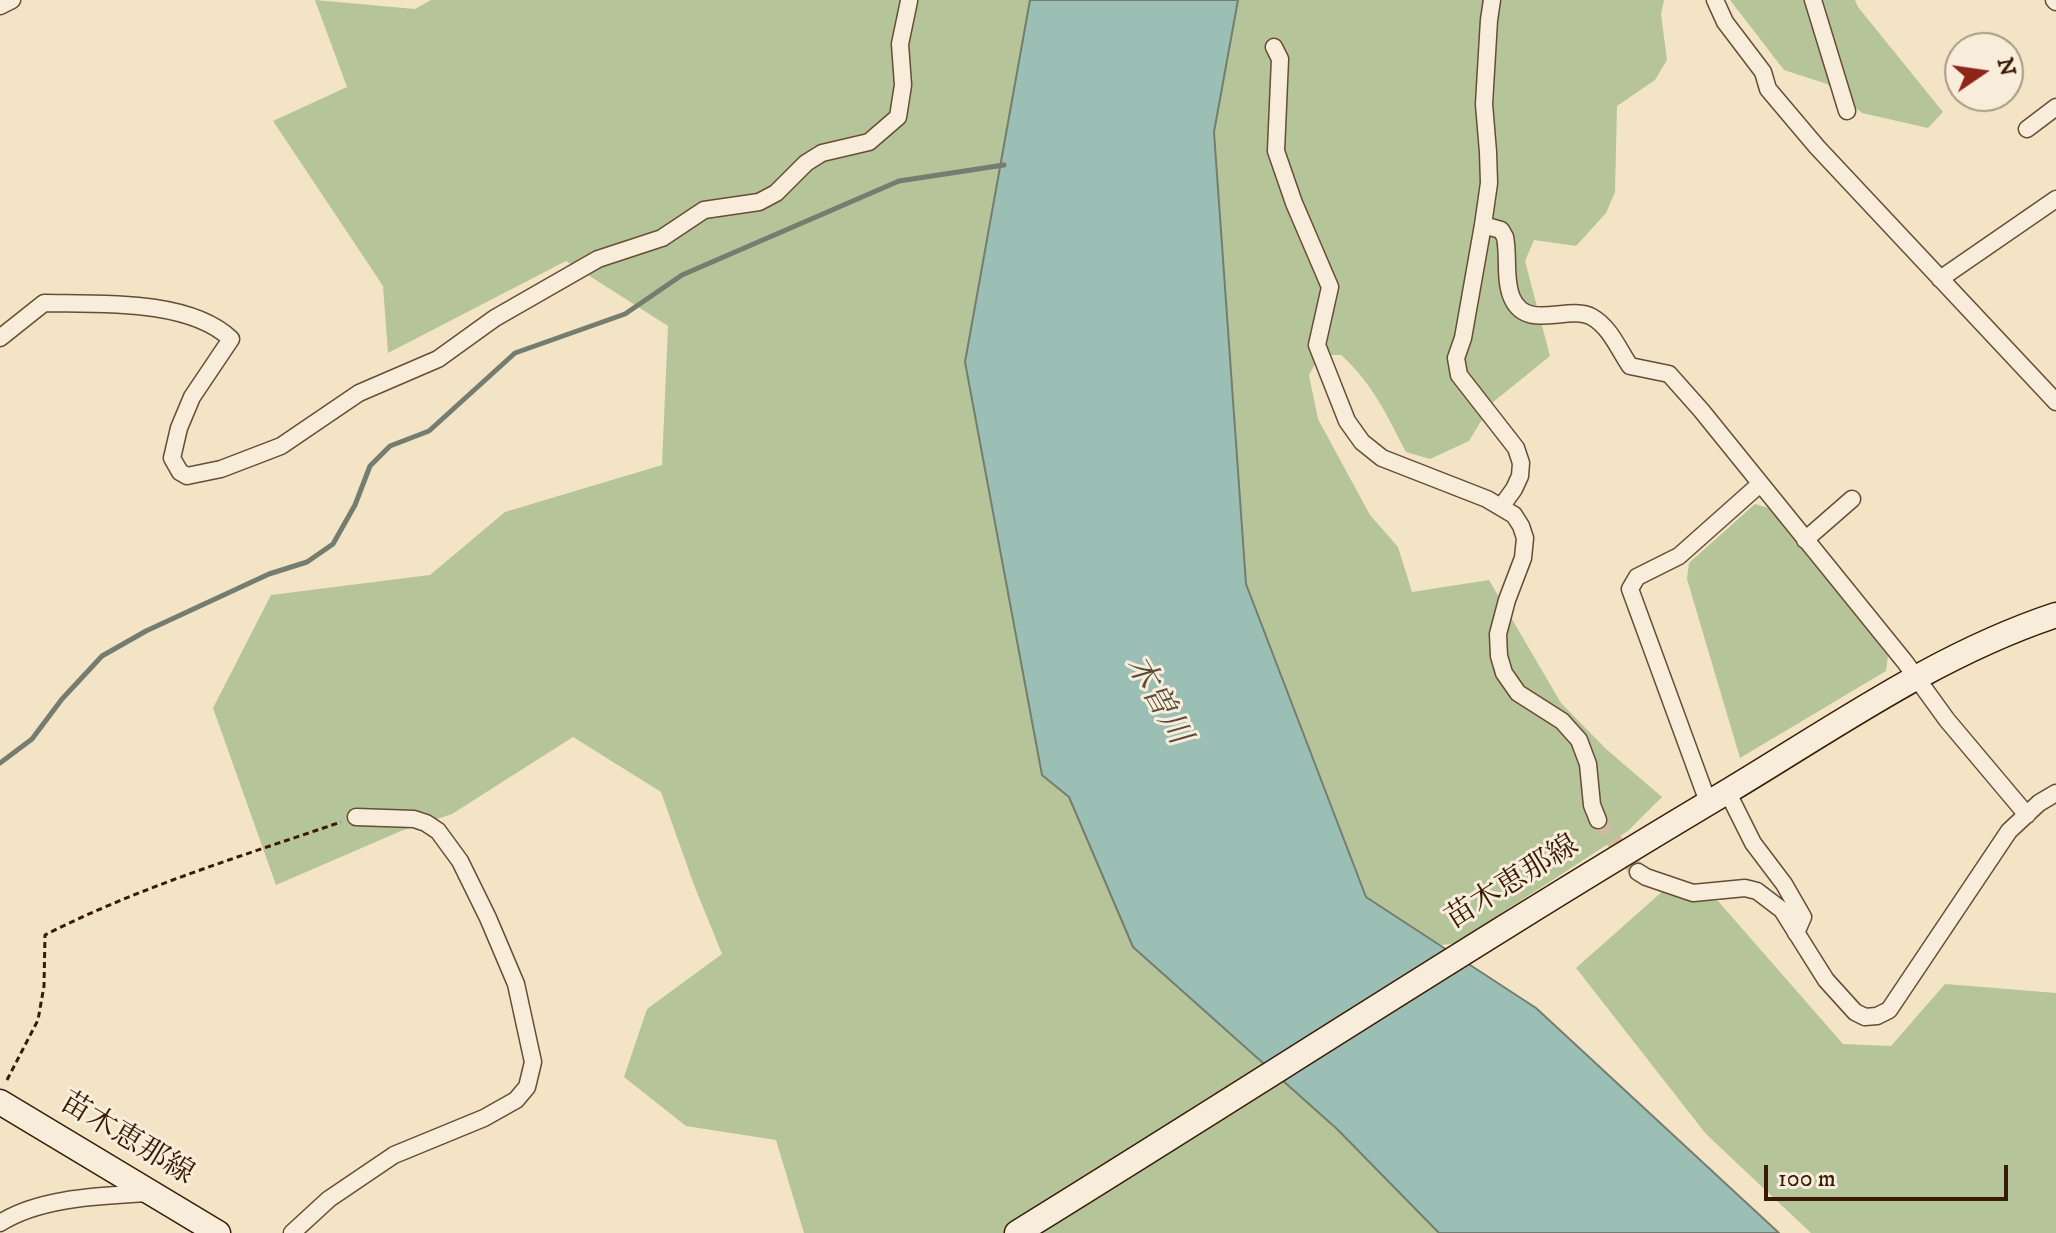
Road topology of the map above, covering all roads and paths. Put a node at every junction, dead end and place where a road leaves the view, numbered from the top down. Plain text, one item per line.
1 (12, 0) edge
2 (1492, 0) edge
3 (1715, 0) edge
4 (1813, 0) edge
5 (909, 1) edge
6 (0, 6) edge
7 (1274, 47) dead end
8 (2056, 107) edge
9 (1847, 111) dead end
10 (2027, 129) dead end
11 (2056, 199) edge
12 (1483, 225) junction
13 (1940, 279) junction
14 (0, 338) edge
15 (2056, 402) edge
16 (1760, 484) junction
17 (1852, 499) dead end
18 (1501, 507) junction
19 (1805, 540) junction
20 (2056, 615) edge
21 (1916, 677) junction
22 (2056, 793) edge
23 (1718, 796) junction
24 (2027, 815) junction
25 (356, 817) joint
26 (1598, 820) tunnel mouth
27 (1638, 872) tunnel mouth
28 (1796, 933) junction
29 (4, 1091) edge
30 (151, 1193) junction
31 (0, 1223) edge
32 (218, 1233) edge
33 (292, 1233) edge
34 (1017, 1233) edge

1 - 6 street
2 - 12 street
3 - 13 street
4 - 9 street
5 - 14 street
7 - 18 street
8 - 10 street
11 - 13 street
12 - 16 street
12 - 18 street
13 - 15 street
16 - 19 street
16 - 23 street
17 - 19 street
18 - 26 street
19 - 21 street
20 - 21 main road, 苗木恵那線
21 - 23 main road, 苗木恵那線
21 - 24 street
22 - 24 street
23 - 28 street
23 - 34 main road, 苗木恵那線
24 - 28 street
25 - 29 path
25 - 33 street
27 - 28 street
29 - 30 main road, 苗木恵那線
30 - 31 street
30 - 32 main road, 苗木恵那線

